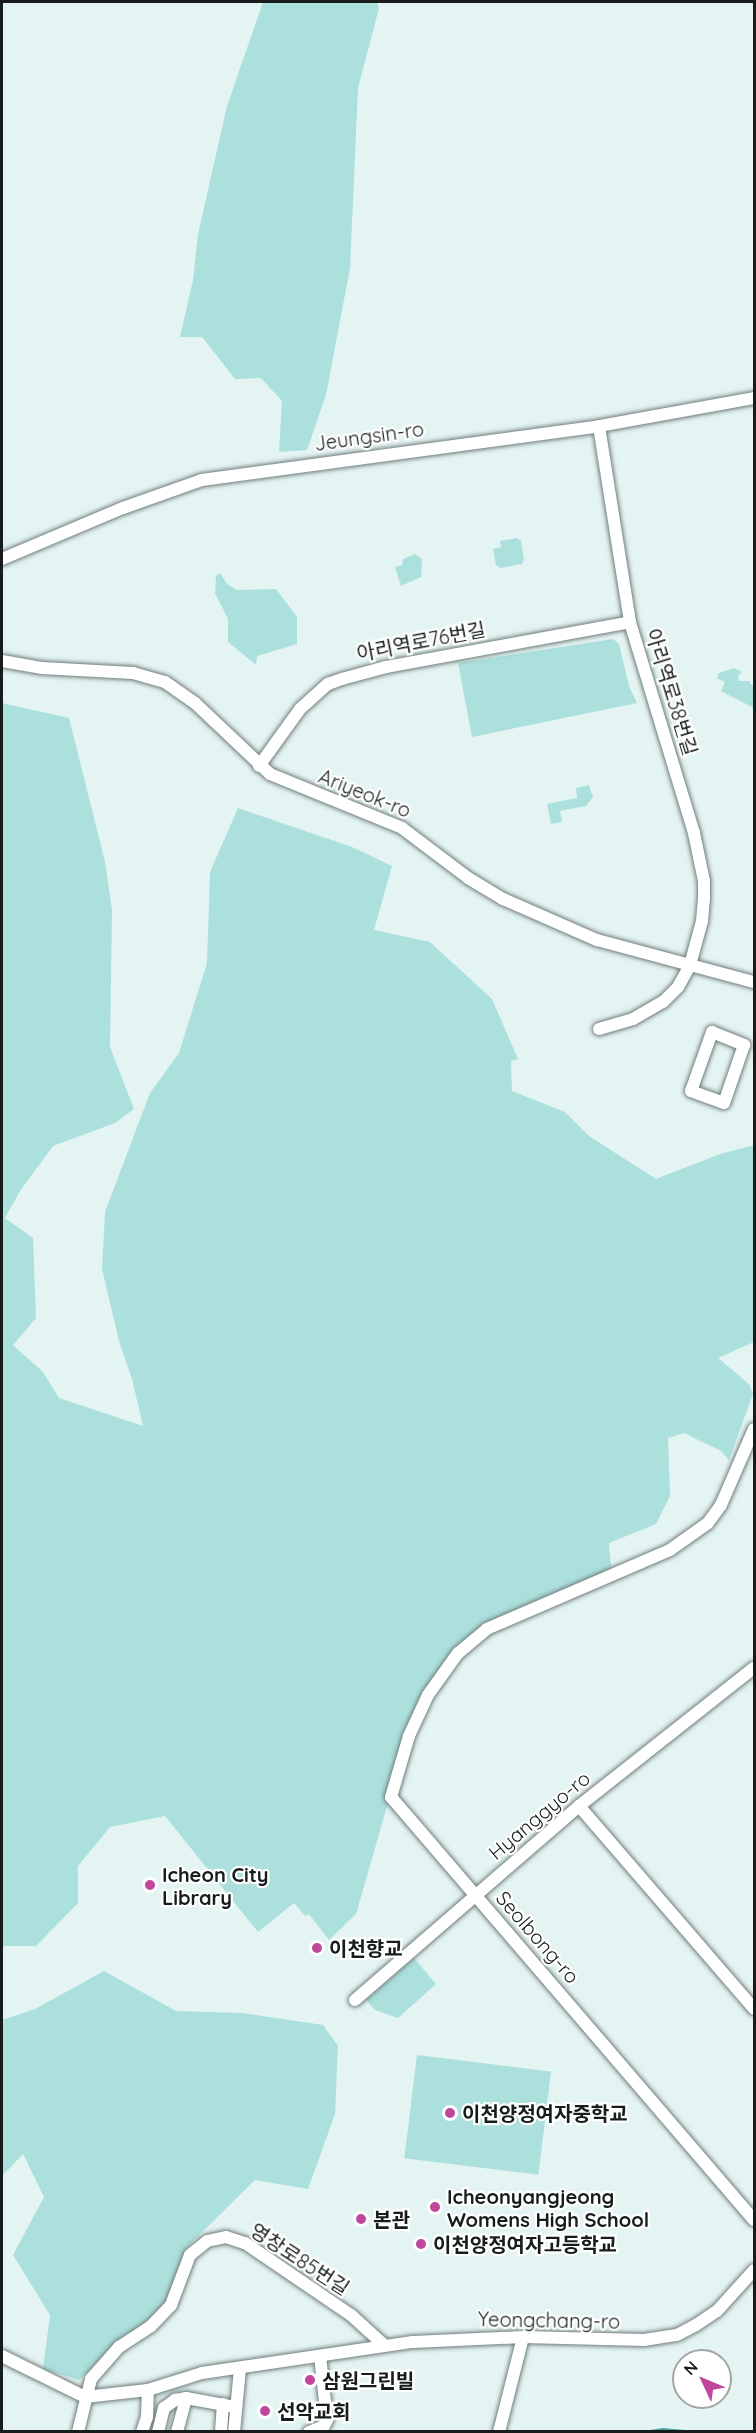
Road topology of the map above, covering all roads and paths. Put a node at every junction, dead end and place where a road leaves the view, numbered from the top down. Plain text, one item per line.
1 (754, 398) edge
2 (599, 426) junction
3 (2, 559) edge
4 (630, 622) junction
5 (2, 661) edge
6 (259, 766) junction
7 (690, 966) junction
8 (754, 982) edge
9 (598, 1029) dead end
10 (692, 1091) joint
11 (754, 1429) edge
12 (753, 1672) edge
13 (579, 1806) junction
14 (476, 1894) junction
15 (355, 2000) dead end
16 (754, 2009) edge
17 (754, 2220) edge
18 (754, 2270) edge
19 (523, 2337) junction
20 (384, 2345) junction
21 (2, 2356) edge
22 (320, 2356) junction
23 (240, 2368) junction
24 (148, 2390) junction
25 (85, 2397) junction
26 (186, 2398) junction
27 (230, 2405) junction
28 (78, 2432) edge
29 (142, 2432) edge
30 (158, 2432) edge
31 (177, 2432) edge
32 (221, 2432) edge
33 (234, 2432) edge
34 (309, 2432) edge
35 (499, 2432) edge

1 - 2 street, Jeungsin-ro
2 - 3 street, Jeungsin-ro
2 - 4 street, 아리역로38번길
4 - 6 street, 아리역로76번길
4 - 7 street, 아리역로38번길
5 - 6 street, Ariyeok-ro
6 - 7 street, Ariyeok-ro
7 - 8 street, Ariyeok-ro
7 - 9 street, 아리역로38번길
10 - 10 street
11 - 14 street, Seolbong-ro
12 - 13 street, Hyanggyo-ro
13 - 14 street, Hyanggyo-ro
13 - 16 street
14 - 15 street, Hyanggyo-ro
14 - 17 street, Seolbong-ro
18 - 19 street, Yeongchang-ro
19 - 20 street, Yeongchang-ro
19 - 35 street
20 - 22 street, Yeongchang-ro
20 - 25 street, 영창로85번길
21 - 25 street
22 - 23 street, Yeongchang-ro
22 - 34 street
23 - 24 street, Yeongchang-ro
23 - 27 street
24 - 25 street, Yeongchang-ro
24 - 29 street
25 - 28 street, 영창로85번길
26 - 27 street
26 - 30 street
26 - 31 street
27 - 32 street
27 - 33 street

